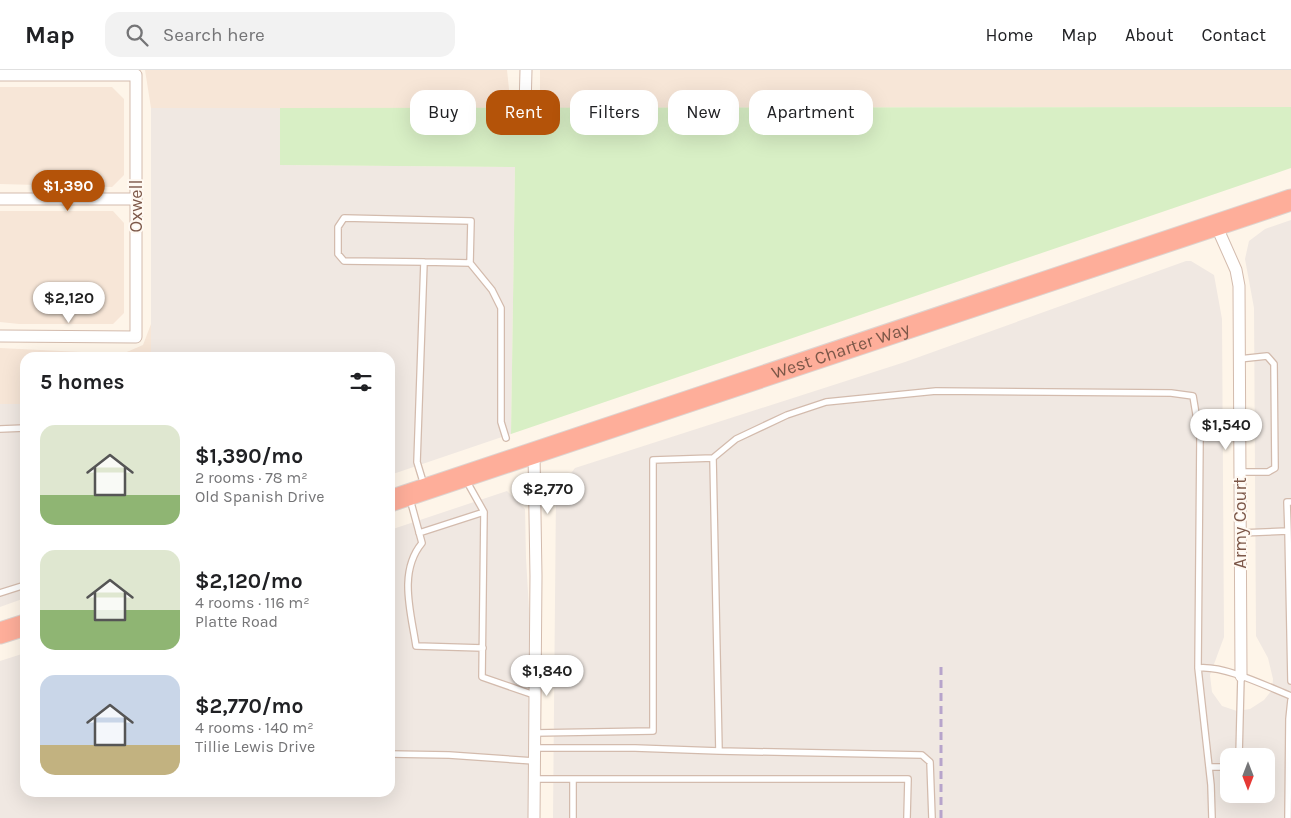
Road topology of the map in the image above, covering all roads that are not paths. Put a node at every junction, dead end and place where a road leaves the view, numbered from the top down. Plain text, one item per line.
1 (526, 70) edge
2 (0, 75) edge
3 (526, 90) edge
4 (0, 199) edge
5 (136, 199) junction
6 (1291, 200) edge
7 (1216, 225) junction
8 (424, 262) junction
9 (470, 263) junction
10 (0, 336) edge
11 (1239, 359) junction
12 (20, 428) edge
13 (0, 429) edge
14 (506, 438) dead end
15 (534, 454) junction
16 (713, 458) junction
17 (1239, 472) junction
18 (464, 476) junction
19 (408, 495) edge
20 (1291, 502) edge
21 (484, 512) junction
22 (1288, 531) junction
23 (419, 533) junction
24 (1240, 533) junction
25 (20, 587) edge
26 (0, 593) edge
27 (20, 627) edge
28 (0, 633) edge
29 (483, 648) junction
30 (1198, 668) junction
31 (1240, 676) junction
32 (1291, 681) edge
33 (534, 695) junction
34 (1291, 696) edge
35 (1291, 700) edge
36 (534, 733) junction
37 (534, 748) junction
38 (1239, 748) edge
39 (719, 751) junction
40 (395, 754) edge
41 (534, 761) junction
42 (1209, 767) junction
43 (1220, 767) edge
44 (534, 779) junction
45 (573, 779) junction
46 (534, 818) edge
47 (573, 818) edge
48 (907, 818) edge
49 (932, 818) edge
50 (1212, 818) edge
51 (1288, 818) edge

1 - 3 street
2 - 5 street, Oxwell
4 - 5 street
5 - 10 street, Oxwell
6 - 7 highway, West Charter Way
7 - 11 street, Army Court
7 - 15 highway, West Charter Way
8 - 9 lane
8 - 9 lane
8 - 19 lane
9 - 14 lane
11 - 17 street, Army Court
11 - 17 lane
12 - 13 lane
15 - 18 highway, West Charter Way
15 - 33 street
16 - 30 lane
16 - 36 lane
16 - 39 lane
17 - 24 street, Army Court
18 - 19 highway, West Charter Way
18 - 21 lane
19 - 23 lane
20 - 22 lane
21 - 23 lane
21 - 29 lane
22 - 24 lane
22 - 32 lane
23 - 29 lane
24 - 31 street, Army Court
25 - 26 lane
27 - 28 highway
29 - 33 lane
30 - 31 lane
30 - 42 lane
31 - 34 lane
31 - 38 lane
33 - 36 street
35 - 51 lane
36 - 37 street
37 - 39 lane
37 - 41 street
39 - 49 lane
40 - 41 lane
41 - 44 street
42 - 43 lane
42 - 50 lane
44 - 45 lane
44 - 46 street
45 - 47 lane
45 - 48 lane

